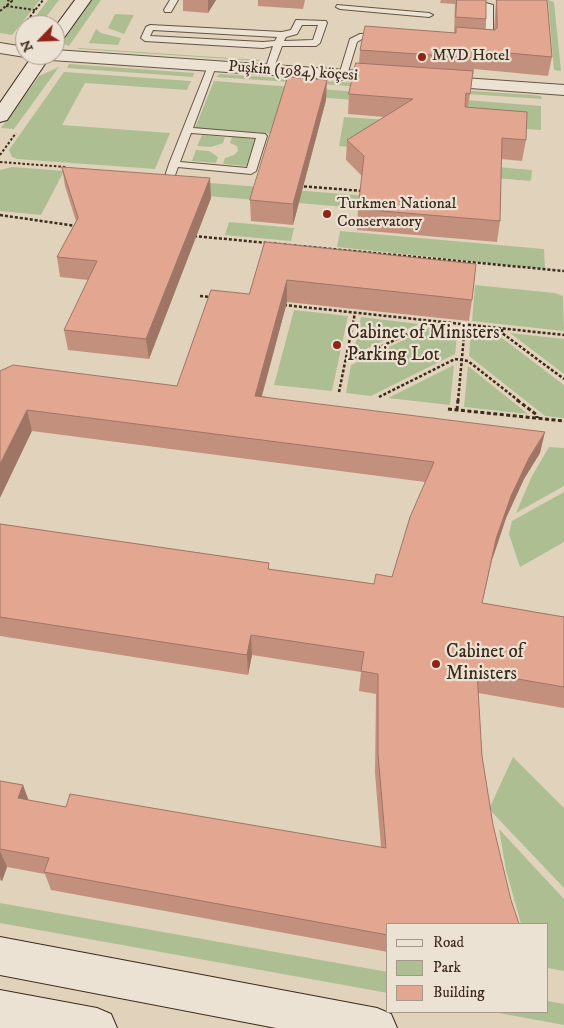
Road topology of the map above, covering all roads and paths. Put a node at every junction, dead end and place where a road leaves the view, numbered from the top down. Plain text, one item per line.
1 (6, 0) edge
2 (43, 0) edge
3 (66, 0) edge
4 (83, 0) edge
5 (174, 0) edge
6 (388, 0) edge
7 (489, 4) dead end
8 (6, 6) junction
9 (340, 6) dead end
10 (35, 10) junction
11 (168, 10) dead end
12 (0, 11) edge
13 (386, 11) junction
14 (55, 15) edge
15 (429, 15) dead end
16 (65, 24) edge
17 (282, 35) junction
18 (394, 36) edge
19 (14, 37) dead end
20 (278, 44) junction
21 (480, 44) edge
22 (0, 48) edge
23 (15, 51) edge
24 (65, 56) edge
25 (17, 65) edge
26 (35, 65) edge
27 (212, 66) junction
28 (269, 70) junction
29 (343, 75) junction
30 (402, 79) edge
31 (422, 80) edge
32 (0, 89) edge
33 (564, 90) edge
34 (0, 116) edge
35 (188, 130) junction
36 (174, 164) junction
37 (170, 176) edge
38 (0, 215) edge
39 (78, 226) edge
40 (194, 236) edge
41 (564, 271) edge
42 (200, 296) dead end
43 (219, 298) edge
44 (276, 304) edge
45 (355, 313) junction
46 (428, 321) junction
47 (465, 324) junction
48 (502, 328) junction
49 (564, 335) edge
50 (345, 360) junction
51 (462, 360) junction
52 (564, 379) edge
53 (339, 392) dead end
54 (379, 397) dead end
55 (448, 409) dead end
56 (457, 410) junction
57 (536, 418) junction
58 (564, 421) edge
59 (0, 956) edge
60 (0, 1009) edge
61 (97, 1028) edge
62 (377, 1028) edge

1 - 8 path
2 - 10 path
3 - 14 street
4 - 16 street
5 - 11 lane
6 - 13 lane
7 - 21 lane
8 - 10 path
8 - 12 path
9 - 13 lane
10 - 19 path
13 - 15 lane
17 - 20 lane
17 - 20 lane
17 - 20 lane
18 - 29 lane
20 - 28 lane
22 - 23 street
24 - 27 street, Puşkin (1984) köçesi
25 - 32 street
26 - 34 street
27 - 28 street, Puşkin (1984) köçesi
27 - 35 lane
28 - 29 street, Puşkin (1984) köçesi
29 - 30 street, Puşkin (1984) köçesi
31 - 33 street
35 - 36 lane
35 - 36 lane
36 - 37 lane
38 - 39 path
40 - 41 path
42 - 43 path
44 - 45 path
45 - 46 path
45 - 50 path
46 - 47 path
46 - 50 path
47 - 48 path
47 - 51 path
48 - 49 path
48 - 52 path
50 - 53 path
51 - 54 path
51 - 56 path
51 - 57 path
55 - 56 path
56 - 57 path
57 - 58 path
59 - 62 street
60 - 61 street

